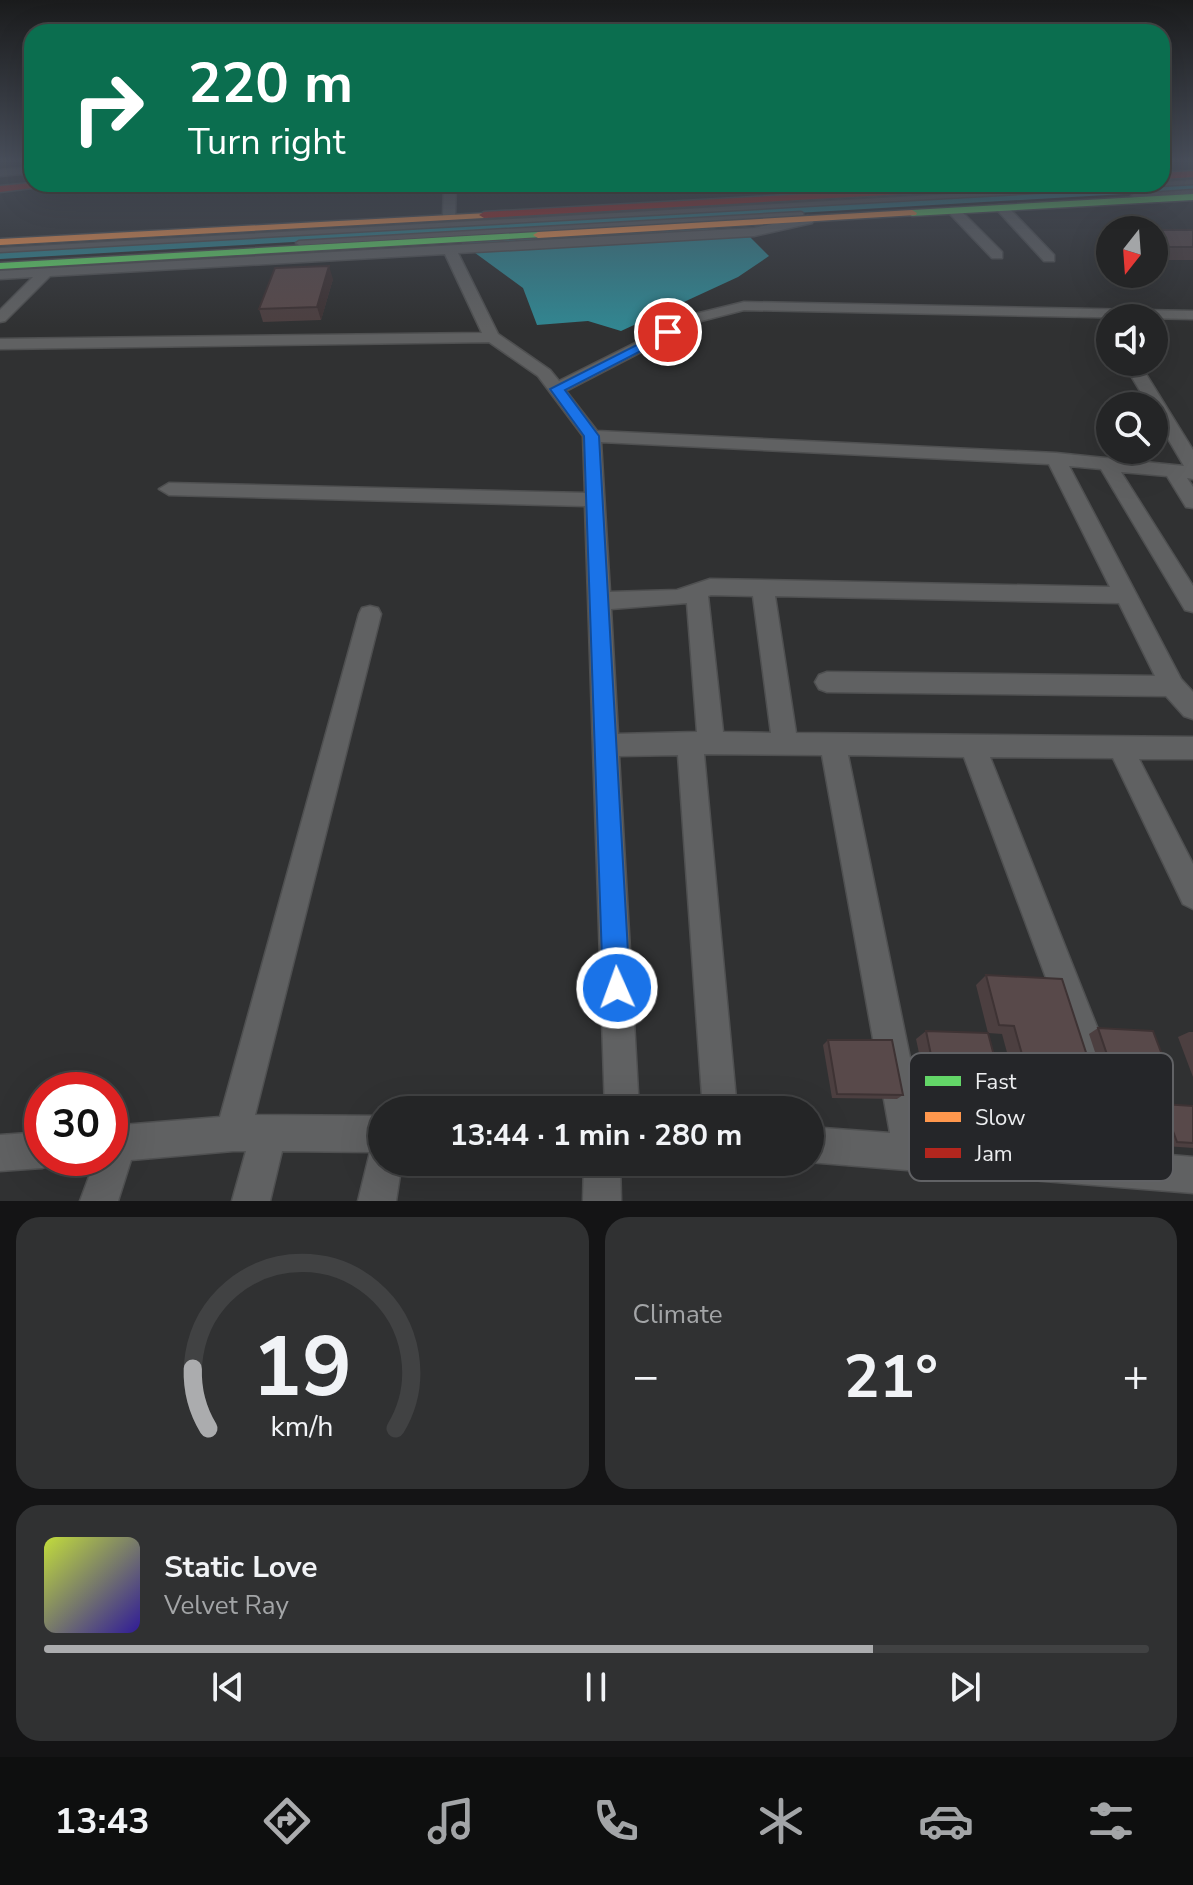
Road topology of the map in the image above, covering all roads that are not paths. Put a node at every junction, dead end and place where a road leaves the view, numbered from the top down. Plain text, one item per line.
1 (449, 216) edge
2 (596, 216) edge
3 (812, 216) edge
4 (872, 216) edge
5 (959, 216) edge
6 (1010, 216) edge
7 (808, 220) junction
8 (0, 242) edge
9 (449, 249) junction
10 (0, 250) edge
11 (997, 255) dead end
12 (1049, 258) dead end
13 (0, 263) edge
14 (46, 272) junction
15 (0, 275) edge
16 (1193, 315) edge
17 (0, 318) edge
18 (492, 337) junction
19 (0, 344) edge
20 (1139, 376) edge
21 (557, 389) junction
22 (592, 436) junction
23 (1056, 459) junction
24 (1096, 463) edge
25 (1107, 464) joint
26 (1193, 465) edge
27 (1172, 470) junction
28 (1193, 473) edge
29 (169, 489) dead end
30 (595, 500) junction
31 (1193, 502) edge
32 (763, 587) junction
33 (697, 591) junction
34 (1125, 595) junction
35 (599, 601) junction
36 (1193, 604) edge
37 (370, 614) dead end
38 (827, 682) dead end
39 (1172, 686) junction
40 (1193, 709) edge
41 (701, 744) junction
42 (785, 744) junction
43 (833, 744) junction
44 (607, 745) junction
45 (972, 745) junction
46 (1119, 745) junction
47 (1193, 748) edge
48 (1193, 894) edge
49 (1090, 1053) edge
50 (621, 1096) edge
51 (719, 1096) edge
52 (233, 1133) junction
53 (269, 1133) junction
54 (368, 1134) edge
55 (909, 1138) edge
56 (128, 1143) edge
57 (824, 1146) edge
58 (24, 1151) edge
59 (0, 1153) edge
60 (909, 1154) edge
61 (1173, 1174) edge
62 (1193, 1175) edge
63 (106, 1176) edge
64 (381, 1176) edge
65 (602, 1176) edge
66 (99, 1201) edge
67 (251, 1201) edge
68 (377, 1201) edge
69 (602, 1201) edge

1 - 8 street
2 - 10 lane
3 - 13 lane
4 - 7 street
5 - 11 street
6 - 12 street
7 - 9 street
7 - 13 street
9 - 14 street
9 - 18 street
14 - 15 street
14 - 17 street
16 - 21 street
18 - 19 street
18 - 21 street
20 - 26 street
21 - 22 street
22 - 23 street
22 - 30 street
23 - 24 street
23 - 34 street
25 - 27 street
25 - 36 street
27 - 28 street
27 - 31 street
29 - 30 street
30 - 35 street
32 - 33 street
32 - 34 street
32 - 42 street
33 - 35 street
33 - 41 street
34 - 39 street
35 - 44 street
37 - 52 street
38 - 39 street
39 - 40 street
41 - 42 street
41 - 44 street
41 - 51 street
42 - 43 street
43 - 45 street
43 - 55 street
44 - 50 street
45 - 46 street
45 - 49 street
46 - 47 street
46 - 48 street
52 - 53 street
52 - 56 street
53 - 54 street
53 - 67 street
57 - 60 street
58 - 59 street
61 - 62 street
63 - 66 street
64 - 68 street
65 - 69 street

